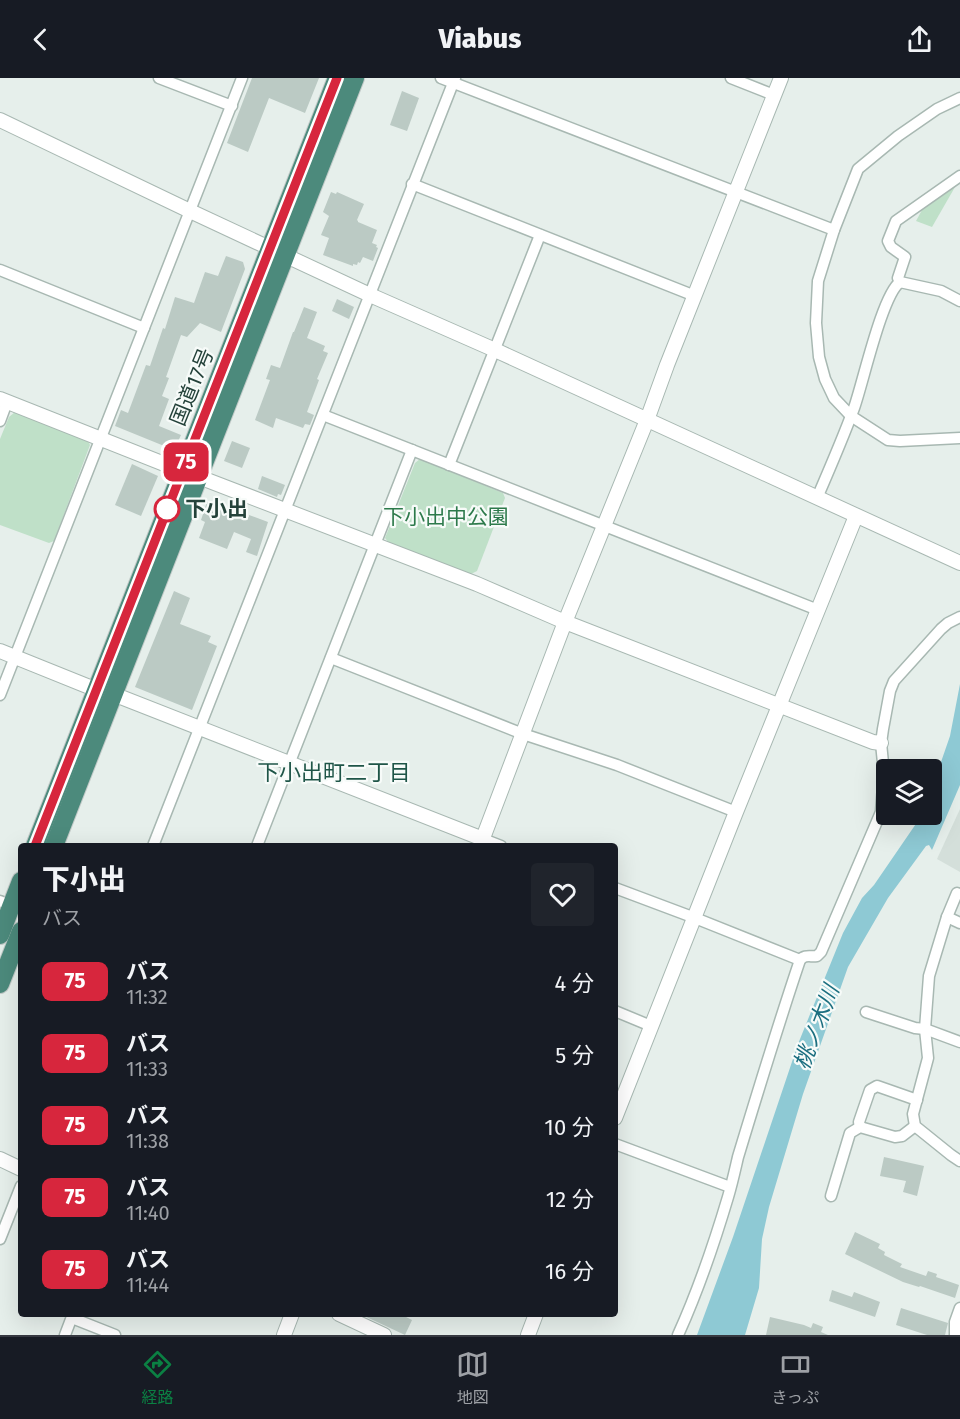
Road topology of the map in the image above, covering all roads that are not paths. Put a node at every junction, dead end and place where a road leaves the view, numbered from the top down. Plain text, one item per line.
1 (159, 78) edge
2 (242, 78) edge
3 (337, 78) edge
4 (355, 78) edge
5 (441, 78) edge
6 (731, 78) edge
7 (781, 78) edge
8 (454, 80) edge
9 (774, 95) junction
10 (960, 98) edge
11 (231, 106) junction
12 (0, 120) edge
13 (960, 176) edge
14 (412, 184) junction
15 (736, 193) junction
16 (190, 211) junction
17 (834, 230) junction
18 (540, 235) junction
19 (278, 252) junction
20 (0, 270) edge
21 (900, 282) junction
22 (370, 295) junction
23 (695, 296) junction
24 (960, 301) edge
25 (144, 328) junction
26 (495, 350) junction
27 (4, 401) edge
28 (323, 415) junction
29 (851, 416) junction
30 (647, 420) junction
31 (0, 421) edge
32 (960, 438) edge
33 (101, 439) junction
34 (412, 450) junction
35 (449, 465) junction
36 (190, 474) junction
37 (818, 498) junction
38 (284, 510) junction
39 (856, 516) junction
40 (604, 526) junction
41 (375, 545) junction
42 (960, 563) edge
43 (818, 610) junction
44 (960, 617) edge
45 (565, 622) junction
46 (0, 651) edge
47 (15, 657) junction
48 (331, 658) junction
49 (105, 692) junction
50 (0, 695) edge
51 (780, 706) junction
52 (200, 728) junction
53 (523, 734) junction
54 (881, 743) junction
55 (289, 764) junction
56 (736, 812) junction
57 (36, 843) edge
58 (55, 843) edge
59 (154, 843) edge
60 (258, 843) edge
61 (481, 843) edge
62 (18, 888) edge
63 (618, 889) edge
64 (957, 893) dead end
65 (11, 906) edge
66 (947, 917) junction
67 (695, 918) junction
68 (960, 923) edge
69 (0, 935) edge
70 (18, 939) edge
71 (800, 960) junction
72 (0, 984) edge
73 (618, 1012) edge
74 (866, 1012) dead end
75 (651, 1026) junction
76 (925, 1029) junction
77 (960, 1042) edge
78 (917, 1100) junction
79 (618, 1110) edge
80 (915, 1126) junction
81 (860, 1127) junction
82 (618, 1145) edge
83 (0, 1159) edge
84 (960, 1161) edge
85 (18, 1168) edge
86 (730, 1186) junction
87 (18, 1194) edge
88 (831, 1196) dead end
89 (0, 1239) edge
90 (960, 1308) edge
91 (73, 1317) edge
92 (75, 1317) edge
93 (291, 1317) edge
94 (345, 1317) edge
95 (535, 1317) edge
96 (65, 1335) edge
97 (115, 1335) edge
98 (284, 1335) edge
99 (384, 1335) edge
100 (528, 1335) edge
101 (678, 1335) edge
102 (955, 1335) edge

1 - 11 street
2 - 11 street
3 - 19 highway, 国道17号
4 - 19 highway, 国道17号
5 - 8 street
6 - 9 street
7 - 9 street
8 - 14 street
8 - 15 street
9 - 15 street
10 - 17 street
11 - 16 street
12 - 16 street
13 - 21 street
14 - 18 street
14 - 22 street
15 - 17 street
15 - 23 street
16 - 19 street
16 - 25 street
17 - 29 street
18 - 23 street
18 - 26 street
19 - 22 street
19 - 36 highway, 国道17号
20 - 25 street
21 - 24 street
21 - 29 street
22 - 26 street
22 - 28 street
23 - 30 street
25 - 33 street
26 - 30 street
26 - 35 street
27 - 31 street
27 - 33 street
28 - 34 street
28 - 38 street
29 - 32 street
29 - 37 street
30 - 37 street
30 - 40 street
33 - 36 street
33 - 47 street
34 - 35 street
34 - 41 street
35 - 40 street
36 - 38 street
36 - 49 highway, 国道17号
37 - 39 street
38 - 41 street
38 - 52 street
39 - 42 street
39 - 43 street
40 - 43 street
40 - 45 street
41 - 45 street
41 - 48 street
43 - 51 street
44 - 54 street
45 - 51 street
45 - 53 street
46 - 47 street
47 - 49 street
47 - 50 street
48 - 53 street
48 - 55 street
49 - 52 street
49 - 57 highway, 国道17号
49 - 58 highway, 国道17号
51 - 54 street
51 - 56 street
52 - 55 street
52 - 59 street
53 - 56 street
53 - 61 street
54 - 71 street
55 - 60 street
55 - 61 street
56 - 67 street
62 - 65 highway
63 - 67 street
64 - 66 street
65 - 69 highway
66 - 68 street
66 - 76 street
67 - 71 street
67 - 75 street
70 - 72 highway
71 - 86 street
73 - 75 street
74 - 76 street
75 - 79 street
76 - 77 street
76 - 78 street
78 - 80 street
78 - 81 street
80 - 81 street
80 - 84 street
81 - 88 street
82 - 86 street
83 - 85 street
86 - 101 street
87 - 89 street
90 - 102 street
91 - 96 street
92 - 97 street
93 - 98 street
94 - 99 street
95 - 100 street

